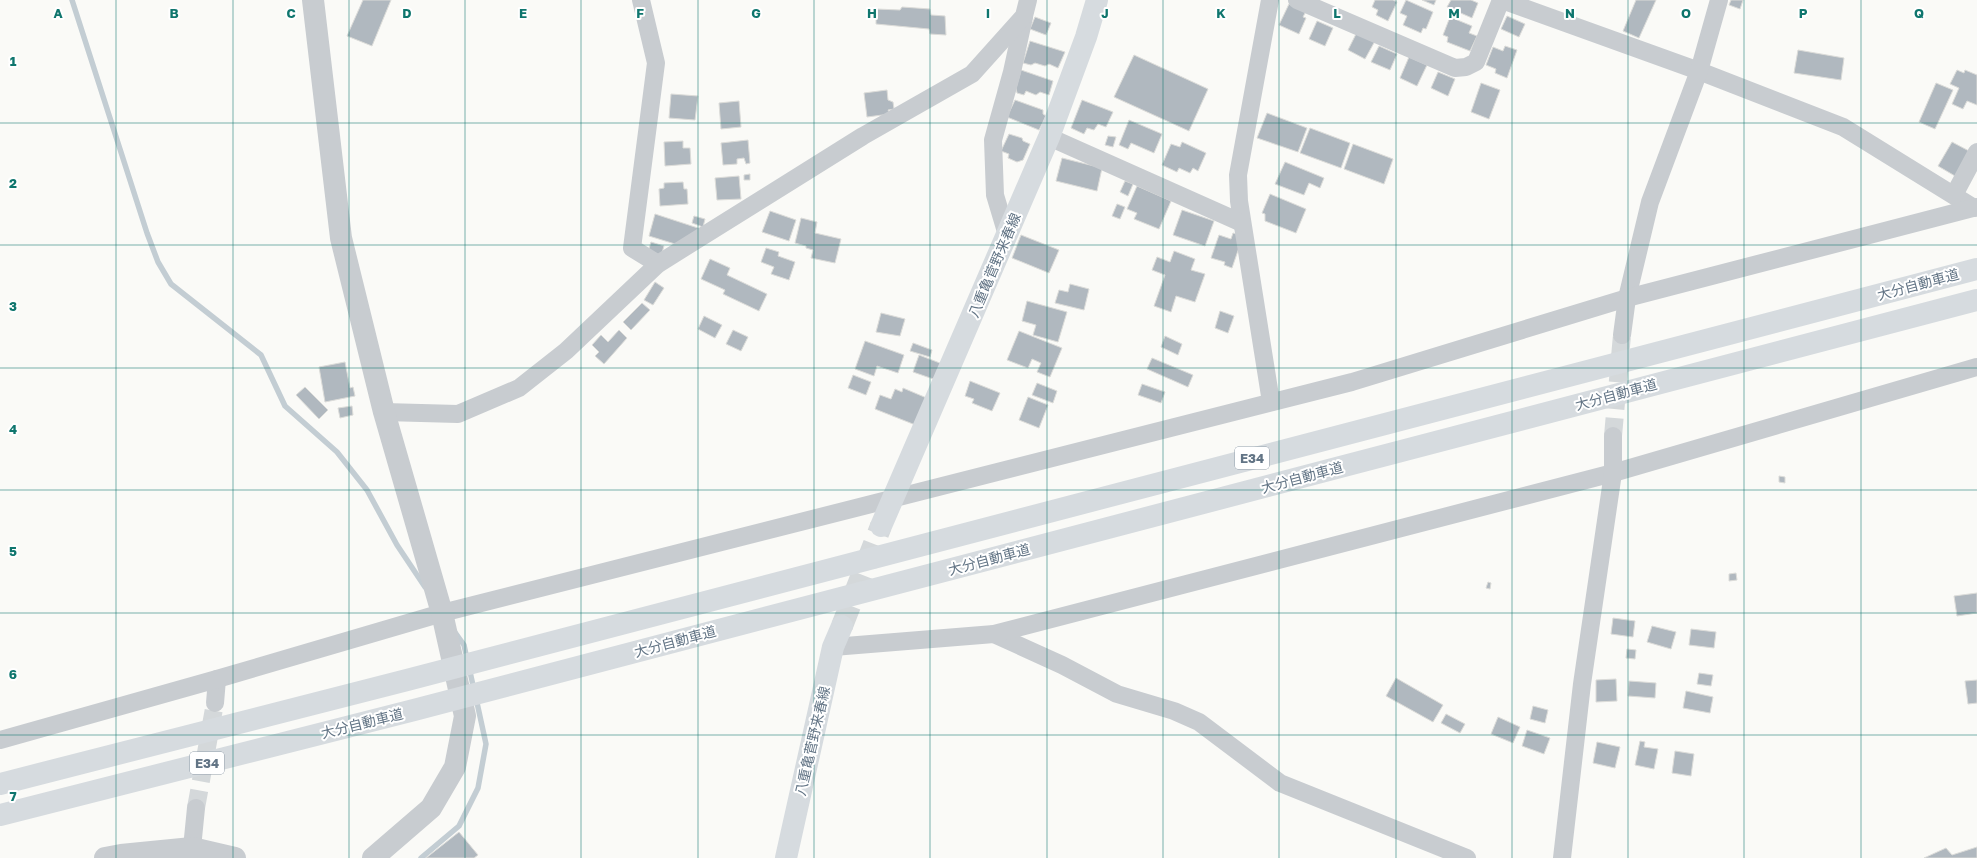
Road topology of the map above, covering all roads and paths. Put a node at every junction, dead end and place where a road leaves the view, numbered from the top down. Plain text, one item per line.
1 (313, 0) edge
2 (641, 0) edge
3 (1098, 0) edge
4 (1297, 0) edge
5 (1502, 0) edge
6 (1719, 0) edge
7 (1267, 1) edge
8 (1026, 8) edge
9 (1699, 71) junction
10 (1049, 137) junction
11 (1977, 152) edge
12 (1954, 195) junction
13 (1976, 207) edge
14 (1242, 223) junction
15 (1007, 235) junction
16 (658, 264) junction
17 (1977, 269) edge
18 (1627, 298) junction
19 (1977, 300) edge
20 (1622, 335) tunnel mouth
21 (1977, 367) edge
22 (1272, 402) junction
23 (384, 412) junction
24 (1613, 436) tunnel mouth
25 (1614, 473) junction
26 (893, 498) junction
27 (881, 526) tunnel mouth
28 (442, 613) junction
29 (842, 626) tunnel mouth
30 (994, 634) junction
31 (833, 647) junction
32 (217, 679) junction
33 (215, 702) tunnel mouth
34 (0, 740) edge
35 (0, 784) edge
36 (196, 808) tunnel mouth
37 (0, 815) edge
38 (192, 848) junction
39 (105, 858) edge
40 (235, 858) edge
41 (373, 858) edge
42 (786, 858) edge
43 (1467, 858) edge
44 (1562, 858) edge

1 - 23 street
2 - 16 street
3 - 10 main road, 八重亀菅野来春線
4 - 5 street
5 - 9 street
6 - 9 street
7 - 14 street
8 - 15 street
8 - 16 street
9 - 12 street
9 - 18 street
10 - 14 street
10 - 15 main road, 八重亀菅野来春線
11 - 12 street
12 - 13 street
13 - 18 street
14 - 22 street
15 - 26 main road, 八重亀菅野来春線
16 - 23 street
17 - 35 main road, 大分自動車道 / E34
18 - 20 street
18 - 22 street
19 - 37 main road, 大分自動車道 / E34
21 - 25 street
22 - 26 street
23 - 28 street
24 - 25 street
25 - 30 street
25 - 44 street
26 - 27 main road, 八重亀菅野来春線
26 - 28 street
28 - 32 street
28 - 41 street
29 - 31 main road, 八重亀菅野来春線
30 - 31 street
30 - 43 street
31 - 42 main road, 八重亀菅野来春線
32 - 33 street
32 - 34 street
36 - 38 street
38 - 39 street
38 - 40 street

